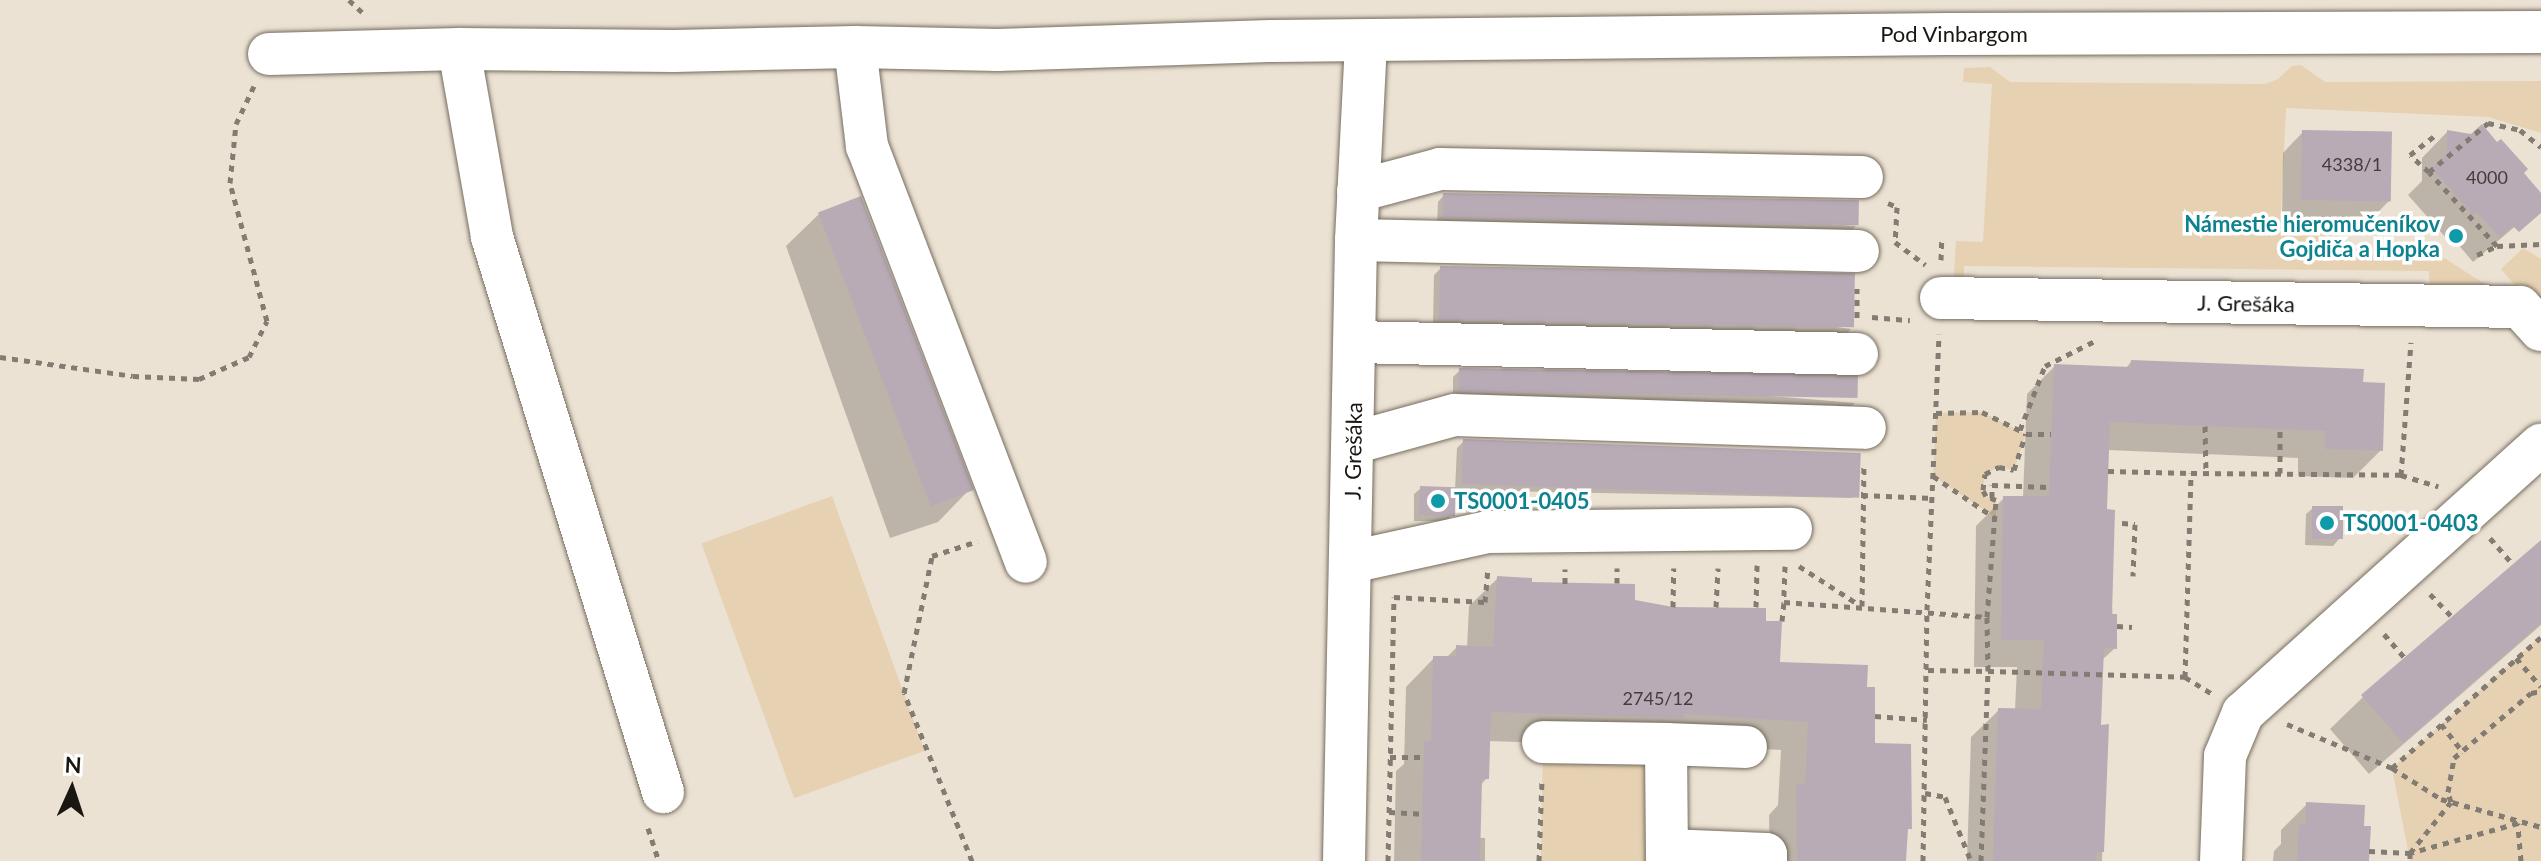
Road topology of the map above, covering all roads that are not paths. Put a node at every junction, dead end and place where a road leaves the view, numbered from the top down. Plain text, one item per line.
1 (2541, 32) edge
2 (1366, 41) junction
3 (855, 47) junction
4 (459, 49) junction
5 (269, 54) road end
6 (1874, 189) road end
7 (1358, 191) junction
8 (1356, 240) junction
9 (1858, 251) dead end
10 (1940, 299) road end
11 (2541, 330) edge
12 (1857, 334) road end
13 (1356, 342) junction
14 (1865, 428) dead end
15 (1353, 443) junction
16 (2541, 445) edge
17 (1791, 529) dead end
18 (1020, 546) road end
19 (1351, 562) junction
20 (1543, 742) road end
21 (1666, 744) junction
22 (1746, 747) dead end
23 (663, 792) dead end
24 (1667, 855) edge
25 (1344, 861) edge
26 (1766, 861) edge
27 (2221, 861) edge

1 - 2 street, Pod Vinbargom
2 - 3 street, Pod Vinbargom
2 - 7 street, J. Grešáka
3 - 4 street, Pod Vinbargom
3 - 18 street
4 - 5 street, Pod Vinbargom
4 - 23 street
6 - 7 street
7 - 8 street, J. Grešáka
8 - 9 street
8 - 13 street, J. Grešáka
10 - 11 street, J. Grešáka
12 - 13 street
13 - 15 street, J. Grešáka
14 - 15 street
15 - 19 street, J. Grešáka
16 - 27 street
17 - 19 street
19 - 25 street, J. Grešáka
20 - 21 street
21 - 22 street
21 - 24 street
24 - 26 street

